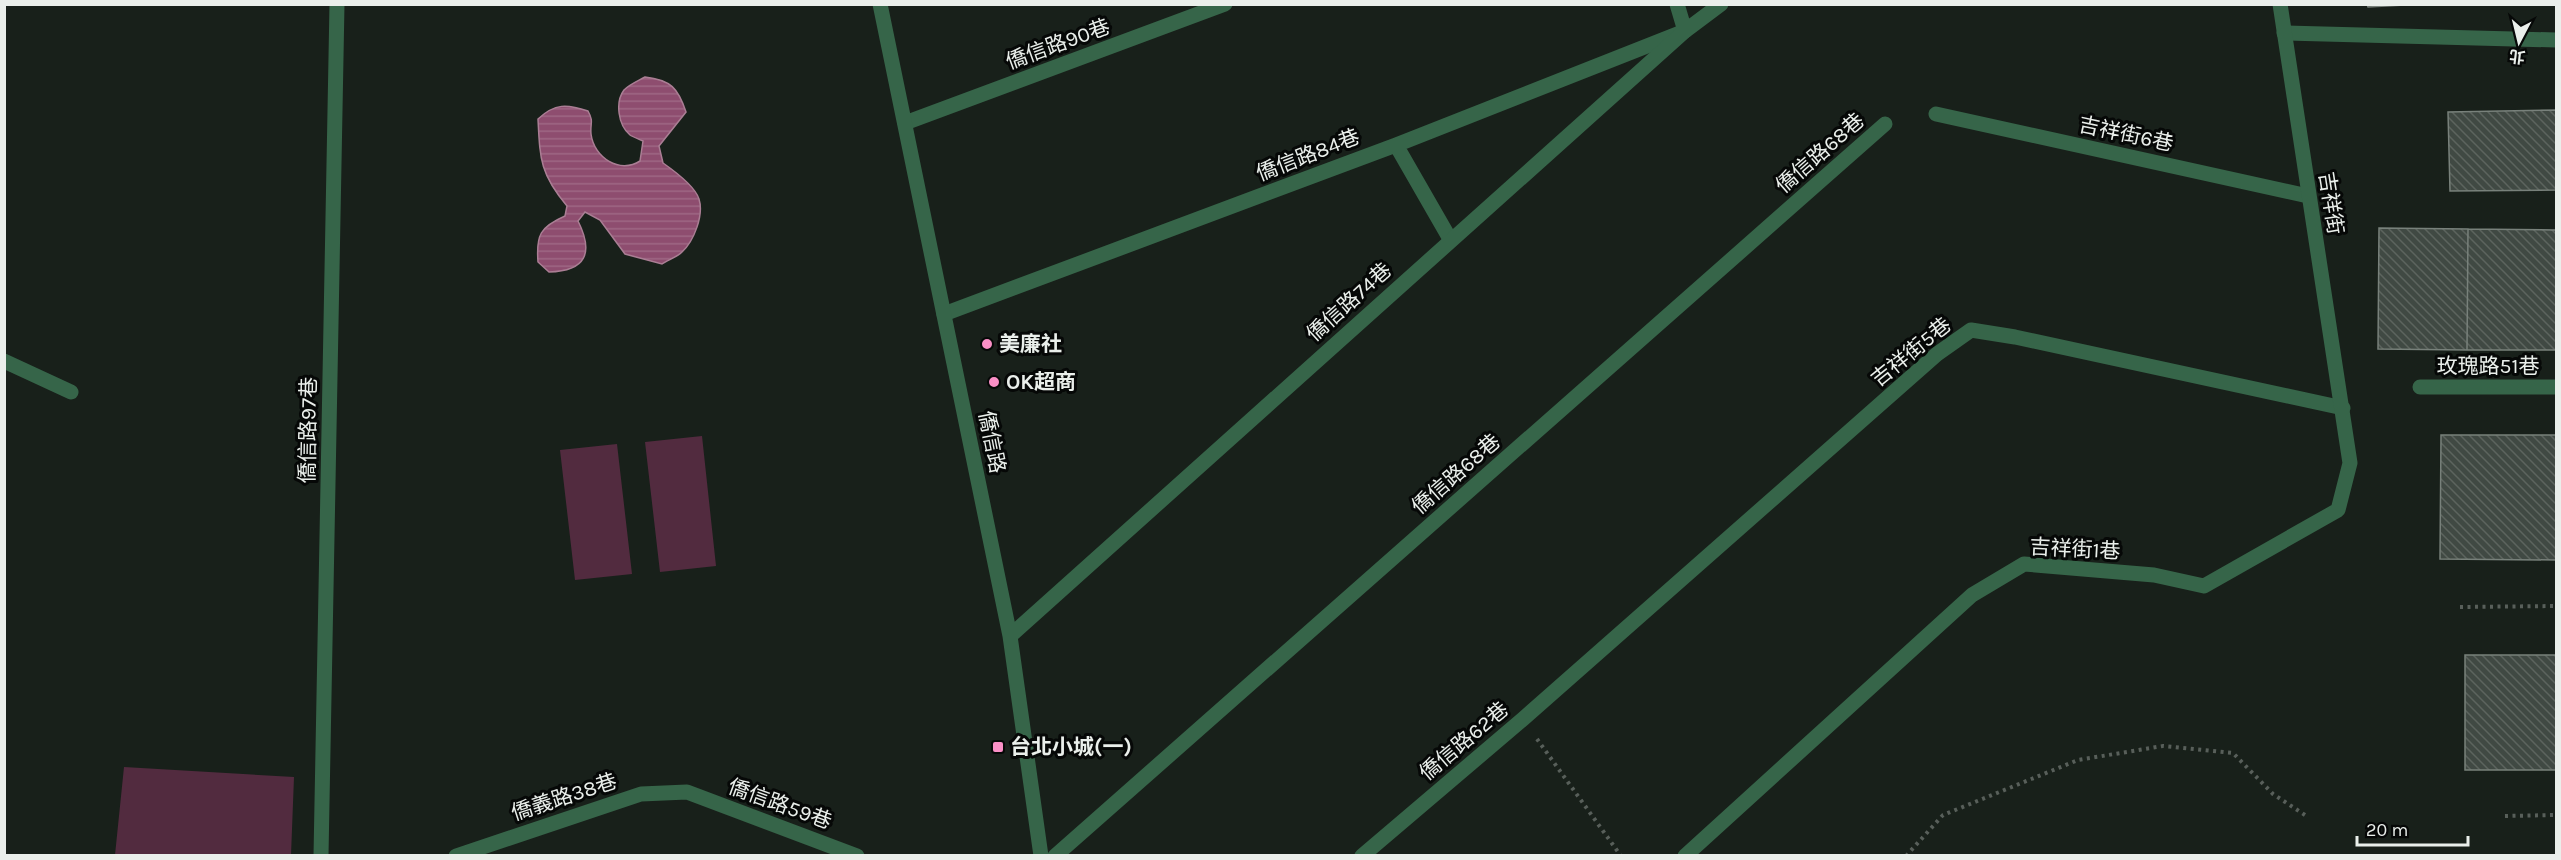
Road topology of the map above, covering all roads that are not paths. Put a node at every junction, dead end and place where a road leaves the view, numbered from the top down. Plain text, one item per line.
1 (337, 4) edge
2 (880, 4) edge
3 (1225, 4) edge
4 (1677, 4) edge
5 (1721, 4) edge
6 (2280, 4) edge
7 (1685, 31) junction
8 (2284, 33) junction
9 (2556, 40) edge
10 (1936, 114) dead end
11 (905, 123) junction
12 (1885, 124) dead end
13 (1396, 144) junction
14 (2308, 195) junction
15 (1450, 239) junction
16 (944, 314) junction
17 (4, 361) edge
18 (2420, 387) dead end
19 (2556, 387) edge
20 (71, 392) dead end
21 (2343, 408) junction
22 (1010, 636) junction
23 (1592, 657) joint
24 (687, 792) joint
25 (321, 855) edge
26 (456, 855) edge
27 (857, 855) edge
28 (1041, 855) edge
29 (1055, 855) edge
30 (1362, 855) edge
31 (1685, 855) edge

1 - 25 street, 僑信路97巷
2 - 11 street, 僑信路
3 - 11 street, 僑信路90巷
4 - 7 street
5 - 7 street, 僑信路74巷
6 - 8 street, 吉祥街
7 - 13 street, 僑信路84巷
7 - 15 street, 僑信路74巷
8 - 9 street
8 - 14 street, 吉祥街
10 - 14 street, 吉祥街6巷
11 - 16 street, 僑信路
12 - 29 street, 僑信路68巷
13 - 15 street
13 - 16 street, 僑信路84巷
14 - 21 street, 吉祥街
15 - 22 street, 僑信路74巷
16 - 22 street, 僑信路
17 - 20 street
18 - 19 street, 玫瑰路51巷
21 - 23 street, 吉祥街5巷
21 - 31 street, 吉祥街1巷
22 - 28 street, 僑信路
23 - 30 street, 僑信路62巷
24 - 26 street, 僑義路38巷
24 - 27 street, 僑信路59巷

